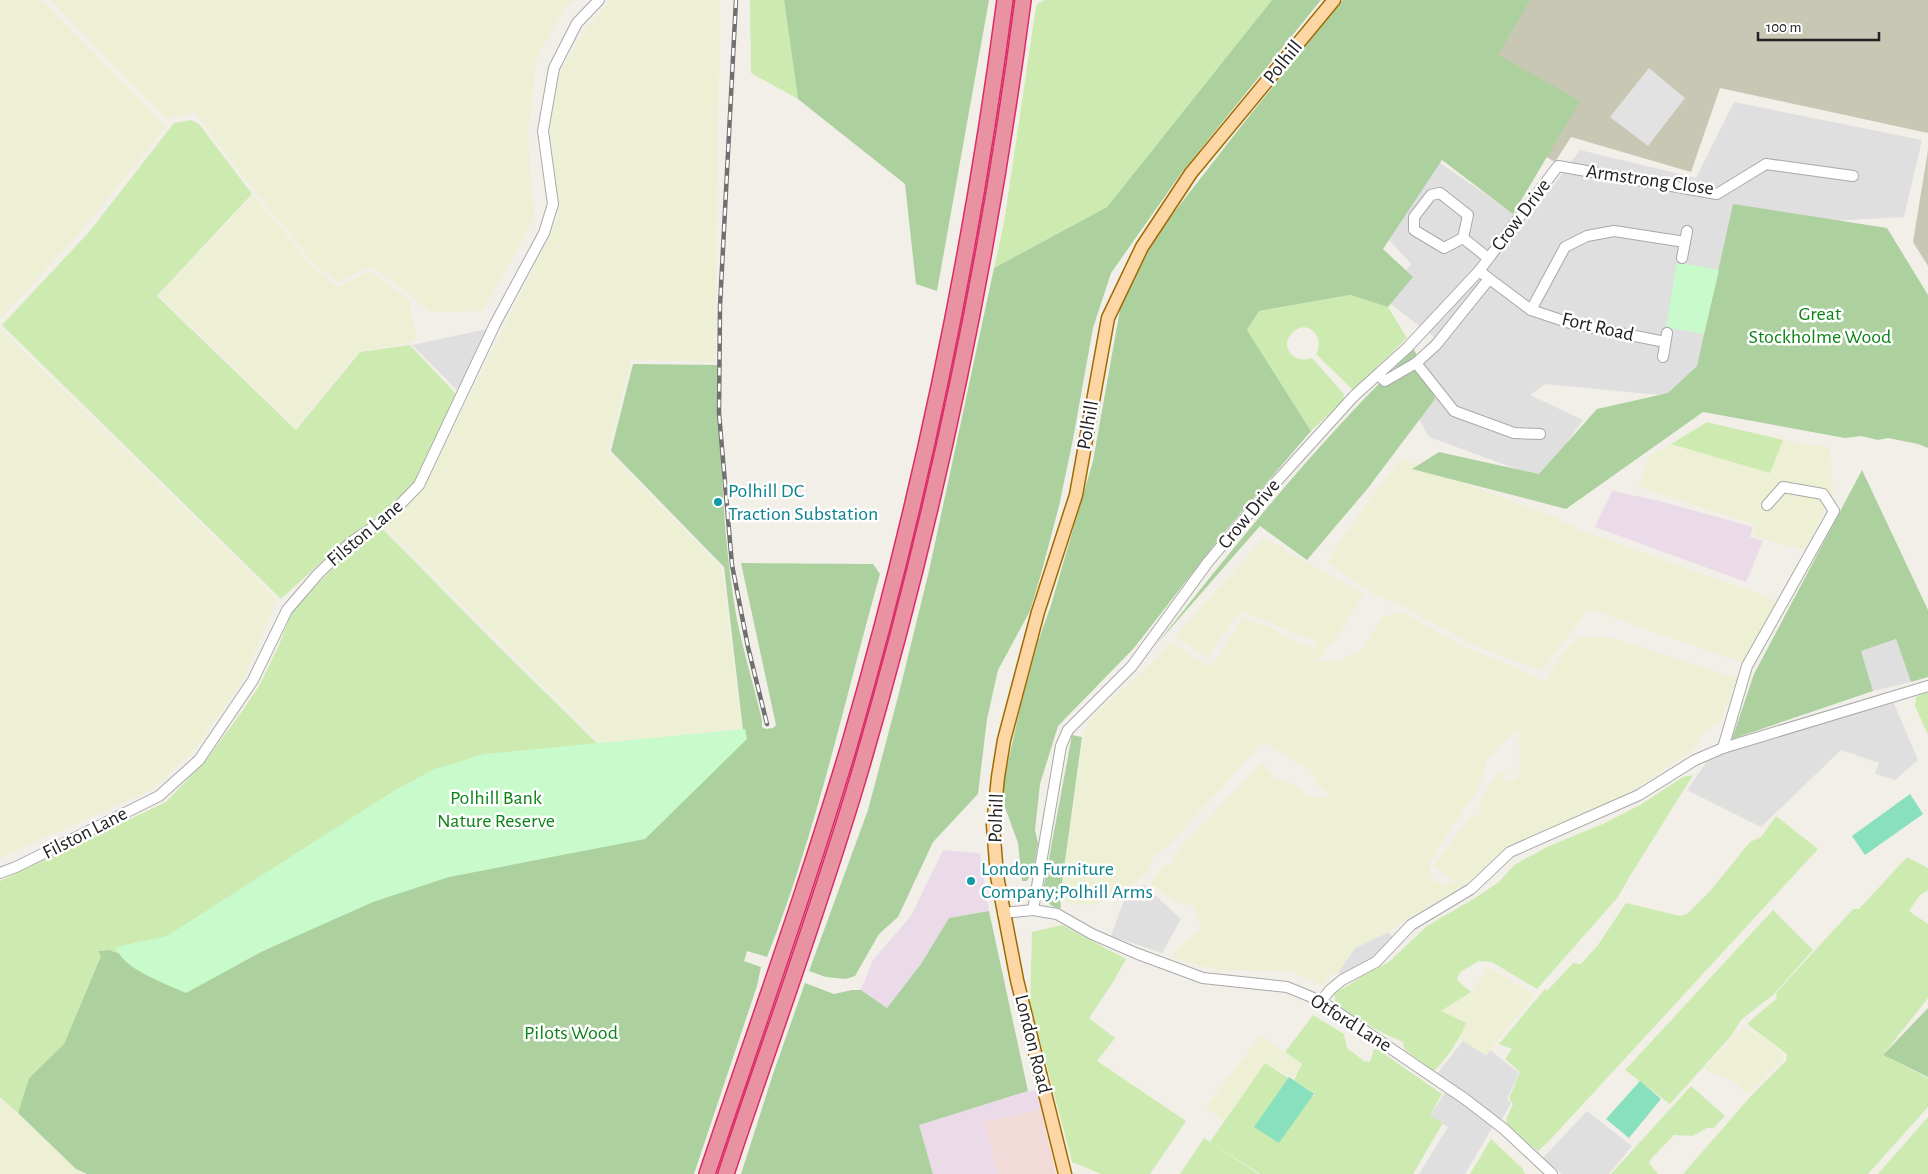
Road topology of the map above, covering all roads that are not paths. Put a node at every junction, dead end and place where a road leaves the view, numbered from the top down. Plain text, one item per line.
1 (599, 0) edge
2 (1005, 0) edge
3 (1023, 0) edge
4 (1334, 0) edge
5 (1558, 166) joint
6 (1853, 176) dead end
7 (1687, 231) dead end
8 (1463, 238) junction
9 (1685, 242) junction
10 (1488, 258) junction
11 (1682, 258) dead end
12 (1479, 271) junction
13 (1489, 279) junction
14 (1531, 310) junction
15 (1663, 357) dead end
16 (1416, 363) junction
17 (1378, 374) junction
18 (1540, 434) dead end
19 (1767, 505) dead end
20 (1928, 686) edge
21 (1723, 748) junction
22 (0, 872) edge
23 (1033, 910) junction
24 (1003, 913) junction
25 (1321, 1002) junction
26 (707, 1174) edge
27 (726, 1174) edge
28 (1065, 1174) edge
29 (1552, 1174) edge

1 - 22 street, Filston Lane
2 - 26 highway
3 - 27 highway
4 - 24 main road, Polhill
5 - 6 street, Armstrong Close
5 - 10 street, Crow Drive
7 - 9 street
8 - 8 street
8 - 10 street
9 - 11 street
9 - 14 street, Fort Road
10 - 12 street, Crow Drive
12 - 13 street, Fort Road
12 - 17 street, Crow Drive
13 - 14 street, Fort Road
13 - 16 street
14 - 15 street, Fort Road
16 - 17 street
16 - 18 street
17 - 23 street, Crow Drive
19 - 21 street
20 - 21 street
21 - 25 street
23 - 24 street, Otford Lane
23 - 25 street, Otford Lane
24 - 28 main road, London Road
25 - 29 street, Otford Lane

